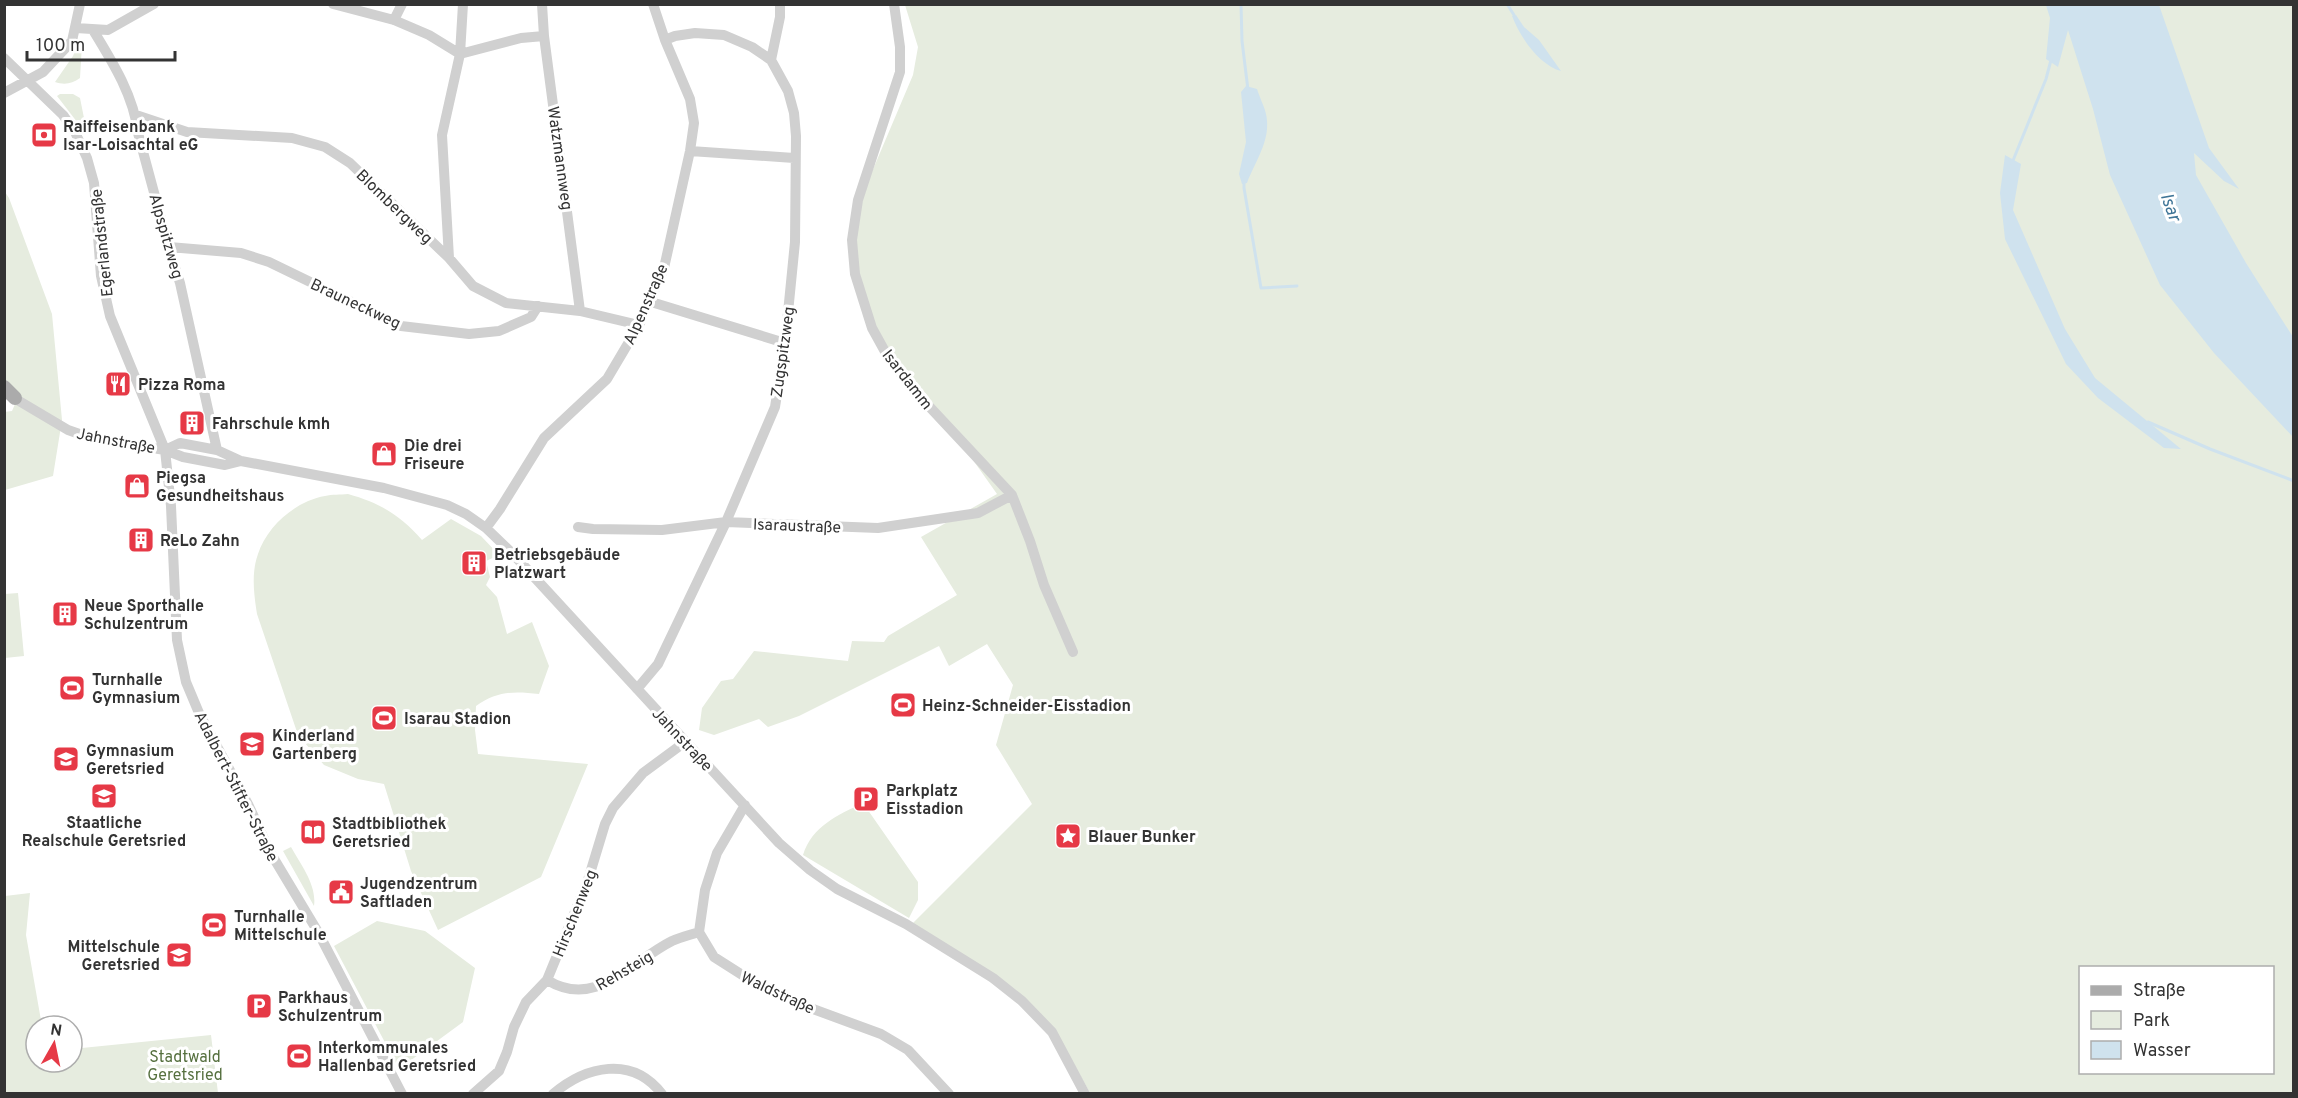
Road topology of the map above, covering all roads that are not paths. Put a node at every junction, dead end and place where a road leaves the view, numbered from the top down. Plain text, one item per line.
1 (80, 4) edge
2 (154, 4) edge
3 (333, 4) edge
4 (402, 4) edge
5 (462, 4) edge
6 (542, 4) edge
7 (653, 4) edge
8 (780, 4) edge
9 (894, 4) edge
10 (394, 20) junction
11 (76, 28) junction
12 (93, 30) junction
13 (543, 36) junction
14 (665, 40) junction
15 (460, 54) junction
16 (4, 57) edge
17 (771, 60) junction
18 (27, 80) junction
19 (4, 93) edge
20 (136, 115) junction
21 (690, 150) junction
22 (794, 158) junction
23 (169, 247) junction
24 (449, 258) junction
25 (648, 301) junction
26 (538, 306) junction
27 (580, 310) junction
28 (639, 325) junction
29 (785, 343) junction
30 (4, 387) edge
31 (8, 396) edge
32 (165, 450) junction
33 (218, 450) junction
34 (240, 460) junction
35 (1012, 495) junction
36 (726, 522) junction
37 (578, 527) dead end
38 (486, 528) junction
39 (1073, 652) dead end
40 (637, 689) junction
41 (685, 742) junction
42 (745, 805) junction
43 (699, 932) junction
44 (547, 980) junction
45 (946, 1092) edge
46 (473, 1093) edge
47 (402, 1094) edge
48 (553, 1094) edge
49 (662, 1094) edge
50 (1085, 1094) edge

1 - 11 street
2 - 12 street
3 - 10 street
4 - 10 street
5 - 15 street
6 - 13 street, Watzmannweg
7 - 14 street, Alpenstraße
8 - 17 street
9 - 35 street, Isardamm
10 - 15 street
11 - 12 street
11 - 18 street
12 - 20 street, Alpspitzweg
13 - 15 street
13 - 27 street, Watzmannweg
14 - 17 street, Zugspitzweg
14 - 21 street, Alpenstraße
15 - 24 street
16 - 18 street, Egerlandstraße
17 - 22 street, Zugspitzweg
18 - 19 street
18 - 32 street, Egerlandstraße
20 - 23 street, Alpspitzweg
20 - 24 street, Blombergweg
21 - 22 street
21 - 25 street, Alpenstraße
22 - 29 street, Zugspitzweg
23 - 26 street, Brauneckweg
23 - 33 street, Alpspitzweg
24 - 26 street, Blombergweg
25 - 28 street, Alpenstraße
25 - 29 street
26 - 27 street, Blombergweg
27 - 28 street, Blombergweg
28 - 38 street, Alpenstraße
29 - 36 street, Zugspitzweg
30 - 31 main road
31 - 32 street, Jahnstraße
32 - 33 street, Jahnstraße
32 - 34 street, Jahnstraße
32 - 47 street, Adalbert-Stifter-Straße
33 - 34 street, Jahnstraße
34 - 38 street, Jahnstraße
35 - 36 street, Isaraustraße
35 - 39 street, Isardamm
36 - 37 street, Isaraustraße
36 - 40 street, Zugspitzweg
38 - 40 street, Jahnstraße
40 - 41 street, Jahnstraße
41 - 42 street, Jahnstraße
41 - 44 street, Hirschenweg
42 - 43 street
42 - 50 street, Jahnstraße
43 - 44 street, Rehsteig
43 - 45 street, Waldstraße
44 - 46 street, Hirschenweg
48 - 49 street

